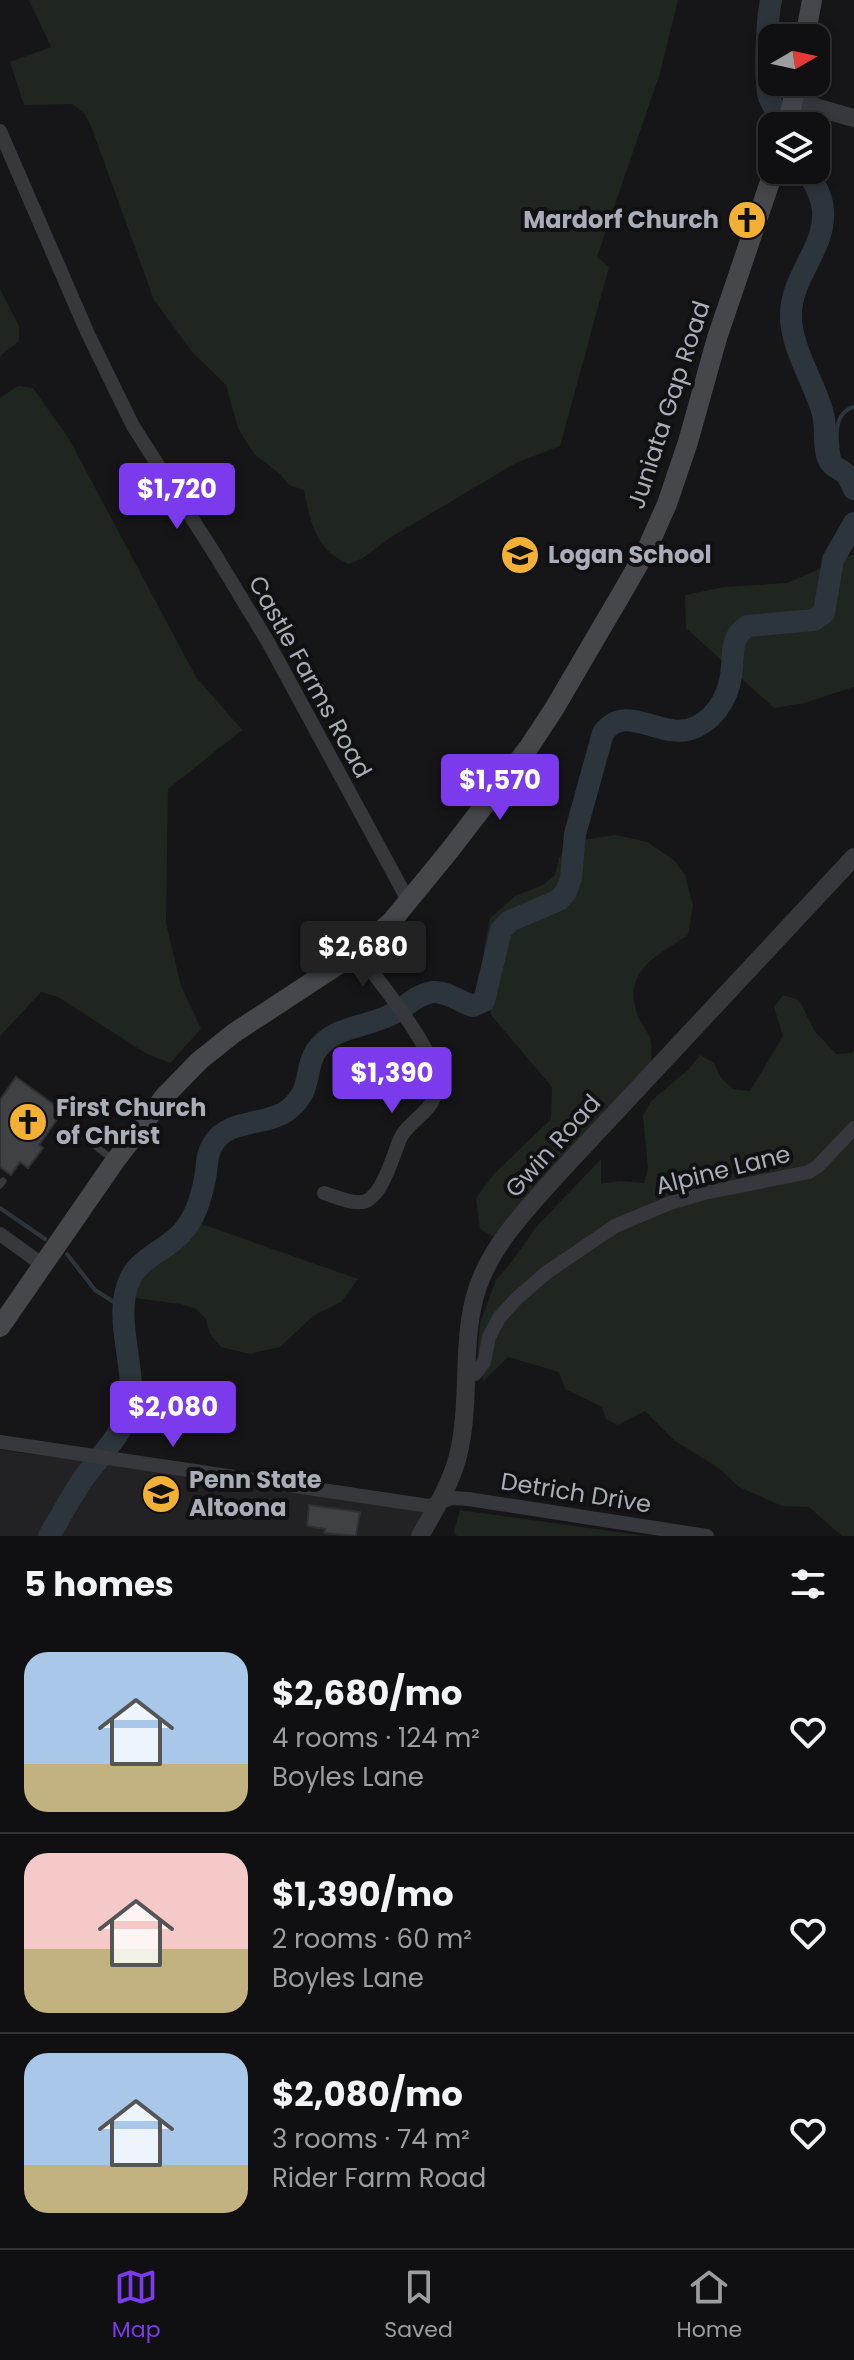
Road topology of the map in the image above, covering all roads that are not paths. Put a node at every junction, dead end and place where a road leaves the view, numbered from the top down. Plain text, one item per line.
1 (812, 0) edge
2 (808, 24) edge
3 (807, 96) edge
4 (854, 118) edge
5 (0, 131) edge
6 (769, 184) edge
7 (854, 857) edge
8 (409, 902) junction
9 (356, 953) junction
10 (854, 1128) edge
11 (79, 1133) dead end
12 (115, 1161) junction
13 (324, 1193) dead end
14 (0, 1234) edge
15 (43, 1265) junction
16 (0, 1327) edge
17 (467, 1376) junction
18 (0, 1442) edge
19 (439, 1503) junction
20 (420, 1536) edge
21 (707, 1536) edge

1 - 2 main road
3 - 4 street
5 - 8 street, Castle Farms Road
6 - 8 main road, Juniata Gap Road
7 - 17 street, Gwin Road
8 - 9 main road, Juniata Gap Road
9 - 12 main road, Juniata Gap Road
9 - 13 street
10 - 17 street, Alpine Lane
11 - 12 lane
12 - 15 main road, Juniata Gap Road
14 - 15 street
15 - 16 main road, Juniata Gap Road
17 - 19 street, Gwin Road
18 - 19 street, Detrich Drive
19 - 20 street, Gwin Road
19 - 21 street, Detrich Drive

